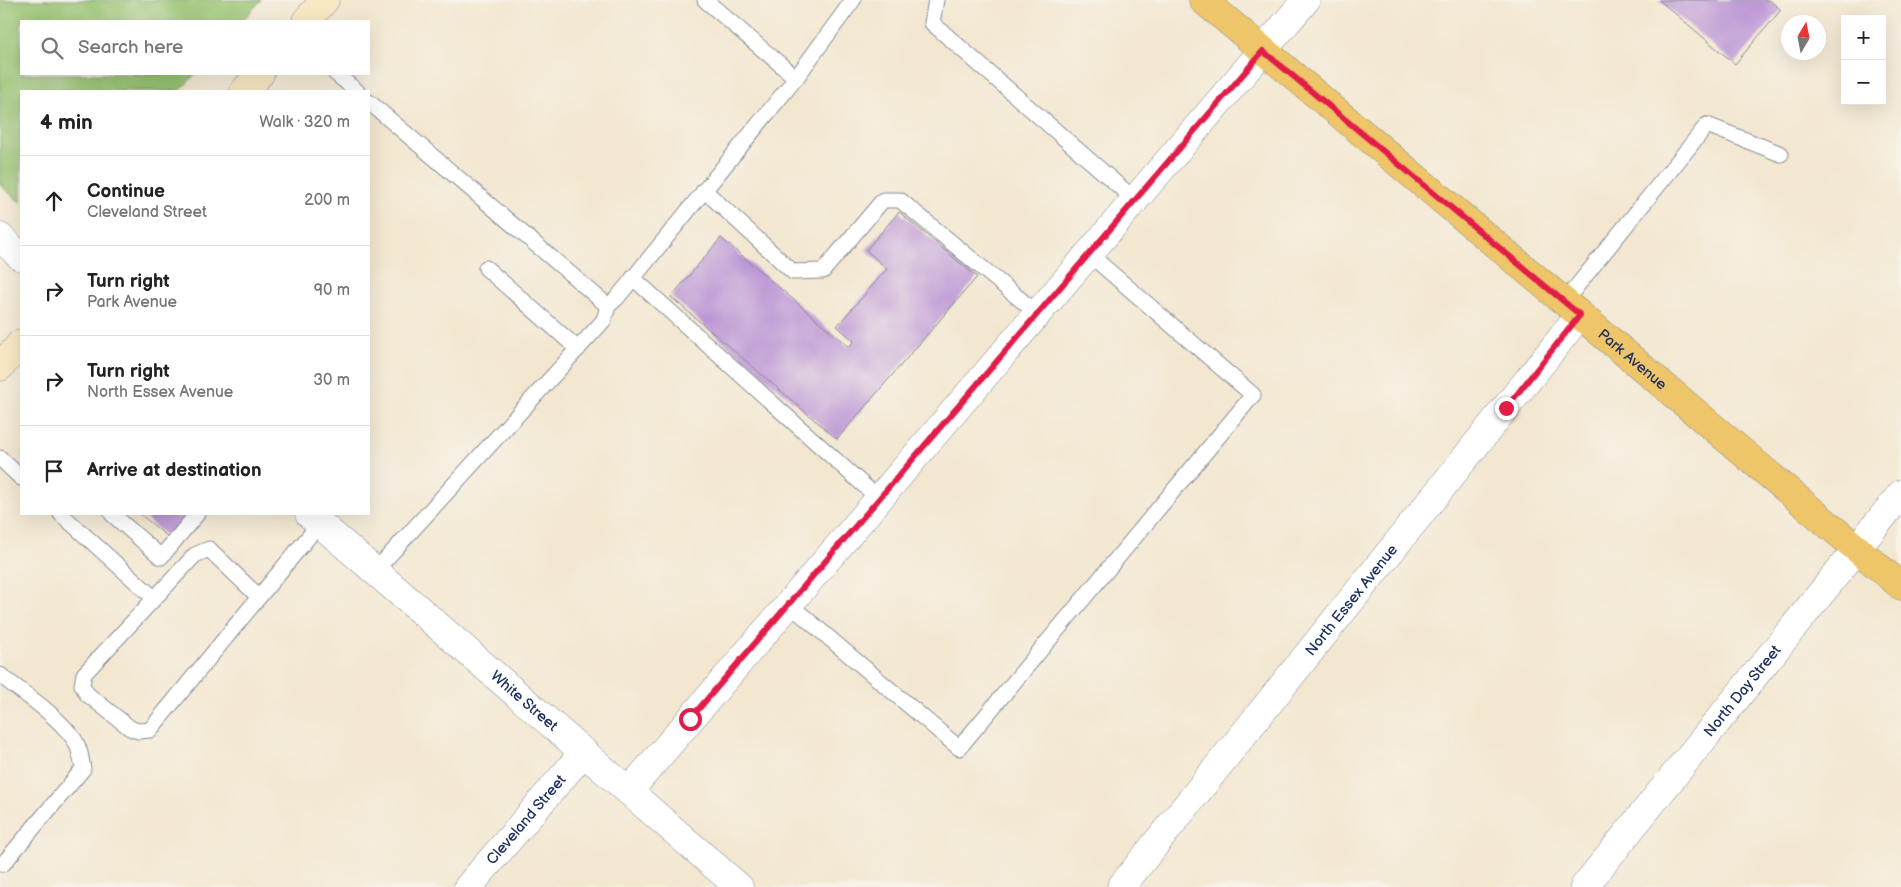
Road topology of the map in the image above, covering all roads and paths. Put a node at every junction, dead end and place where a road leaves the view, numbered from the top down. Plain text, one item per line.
1 (325, 0) edge
2 (705, 0) edge
3 (853, 0) edge
4 (936, 0) edge
5 (1203, 0) edge
6 (1306, 0) edge
7 (307, 20) edge
8 (1263, 51) junction
9 (259, 75) edge
10 (337, 75) edge
11 (796, 78) junction
12 (245, 90) edge
13 (356, 90) edge
14 (370, 103) edge
15 (1781, 154) dead end
16 (704, 190) junction
17 (1135, 200) junction
18 (0, 237) edge
19 (1089, 254) junction
20 (20, 256) edge
21 (486, 268) dead end
22 (633, 278) junction
23 (608, 306) junction
24 (1572, 308) junction
25 (1038, 314) junction
26 (20, 344) edge
27 (578, 350) junction
28 (0, 367) edge
29 (0, 458) edge
30 (20, 477) edge
31 (1901, 494) edge
32 (879, 499) junction
33 (62, 515) edge
34 (113, 515) edge
35 (196, 515) edge
36 (314, 519) edge
37 (1857, 548) junction
38 (375, 571) junction
39 (1901, 586) edge
40 (259, 597) junction
41 (154, 598) junction
42 (789, 604) junction
43 (0, 674) edge
44 (584, 752) junction
45 (629, 791) junction
46 (0, 864) edge
47 (468, 887) edge
48 (739, 887) edge
49 (1121, 887) edge
50 (1584, 887) edge

1 - 7 main road
2 - 11 lane
3 - 11 lane
4 - 17 lane
5 - 8 main road, Park Avenue
6 - 8 street
8 - 17 street
8 - 24 main road, Park Avenue
9 - 12 main road
10 - 13 lane
11 - 16 lane
14 - 23 lane
15 - 24 lane
16 - 22 lane
16 - 25 lane
17 - 19 street
18 - 20 street
19 - 25 street
19 - 42 lane
21 - 27 lane
22 - 23 lane
22 - 32 lane
23 - 27 lane
24 - 37 main road, Park Avenue
24 - 49 street, North Essex Avenue
25 - 32 street
26 - 28 main road
27 - 38 lane
29 - 30 lane
31 - 37 street, North Day Street
32 - 42 street
33 - 41 lane
34 - 35 lane
36 - 38 street, White Street
36 - 40 lane
37 - 39 main road, Park Avenue
37 - 50 street, North Day Street
38 - 44 street, White Street
40 - 41 lane
40 - 41 lane
42 - 45 street
43 - 46 lane
44 - 45 street, White Street
44 - 47 street, Cleveland Street
45 - 48 street, White Street

